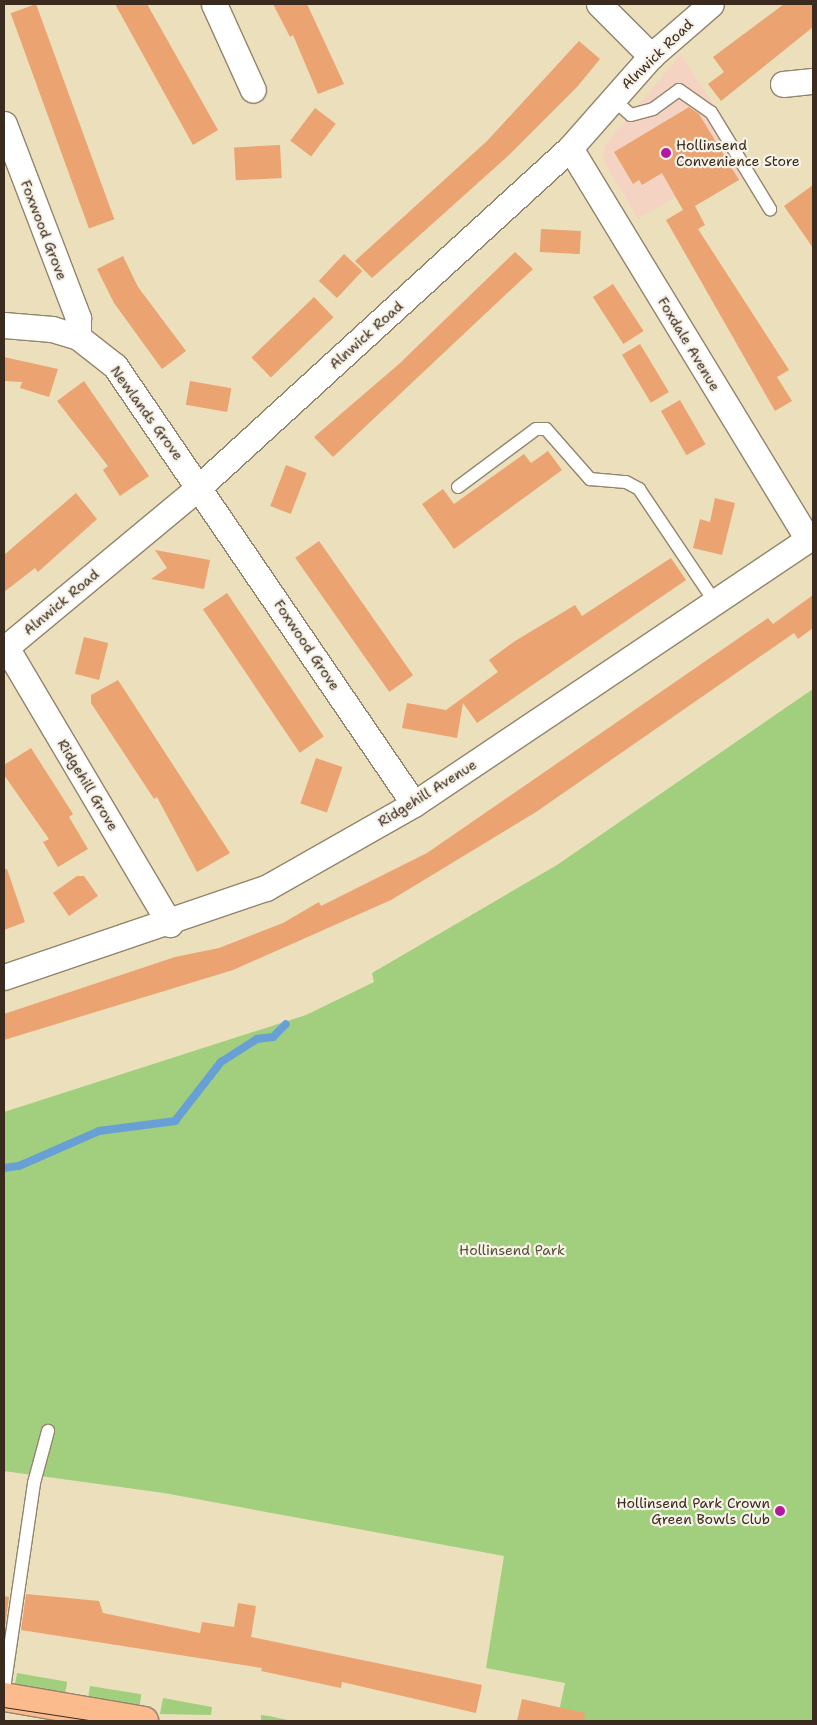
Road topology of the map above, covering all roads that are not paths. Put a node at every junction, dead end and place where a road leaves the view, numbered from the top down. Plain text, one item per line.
1 (214, 4) edge
2 (599, 4) edge
3 (711, 4) edge
4 (651, 56) junction
5 (813, 81) edge
6 (783, 84) dead end
7 (253, 90) dead end
8 (612, 98) junction
9 (4, 124) edge
10 (570, 148) junction
11 (770, 209) dead end
12 (4, 325) edge
13 (78, 337) junction
14 (199, 487) junction
15 (458, 487) dead end
16 (811, 537) edge
17 (715, 602) junction
18 (5, 648) edge
19 (414, 804) junction
20 (170, 924) junction
21 (4, 977) edge
22 (48, 1431) dead end
23 (4, 1689) edge
24 (4, 1697) edge
25 (144, 1721) edge

1 - 7 street
2 - 4 street
3 - 4 street, Alnwick Road
4 - 8 street, Alnwick Road
5 - 6 street
8 - 10 street, Alnwick Road
8 - 11 lane
9 - 13 street, Foxwood Grove
10 - 14 street, Alnwick Road
10 - 16 street, Foxdale Avenue
12 - 13 street, Newlands Grove
13 - 14 street, Newlands Grove
14 - 18 street, Alnwick Road
14 - 19 street, Foxwood Grove
15 - 17 lane
16 - 17 street, Ridgehill Avenue
17 - 19 street, Ridgehill Avenue
18 - 20 street, Ridgehill Grove
19 - 20 street, Ridgehill Avenue
20 - 21 street, Ridgehill Avenue
22 - 23 lane
24 - 25 highway

